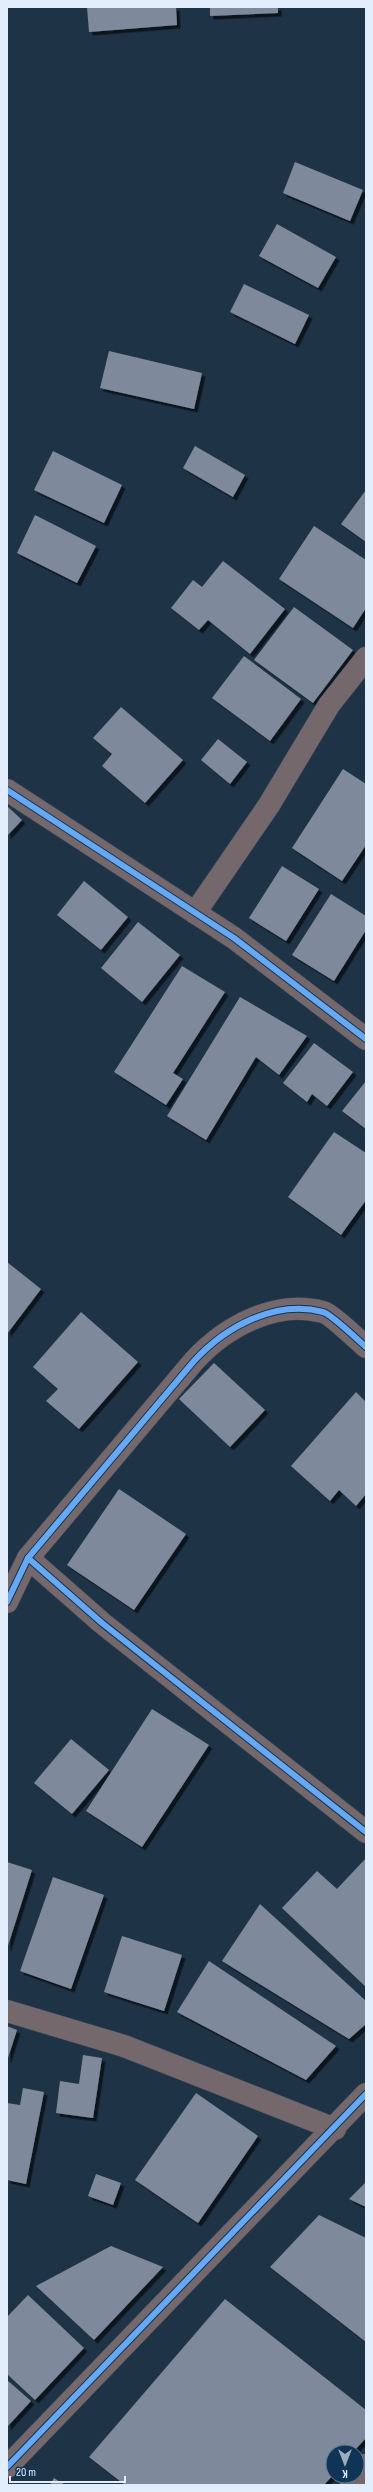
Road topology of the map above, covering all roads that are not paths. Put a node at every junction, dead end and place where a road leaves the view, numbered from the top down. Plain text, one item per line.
1 (366, 658) edge
2 (7, 790) edge
3 (195, 913) junction
4 (366, 1039) edge
5 (366, 1347) edge
6 (28, 1558) junction
7 (7, 1602) edge
8 (366, 1832) edge
9 (7, 2011) edge
10 (366, 2094) edge
11 (335, 2128) junction
12 (366, 2465) edge
13 (7, 2467) edge
14 (351, 2485) edge

1 - 3 street
2 - 3 street
3 - 4 street
5 - 6 street
6 - 7 street
6 - 8 street
9 - 11 street
10 - 11 street
11 - 13 street
12 - 14 street

